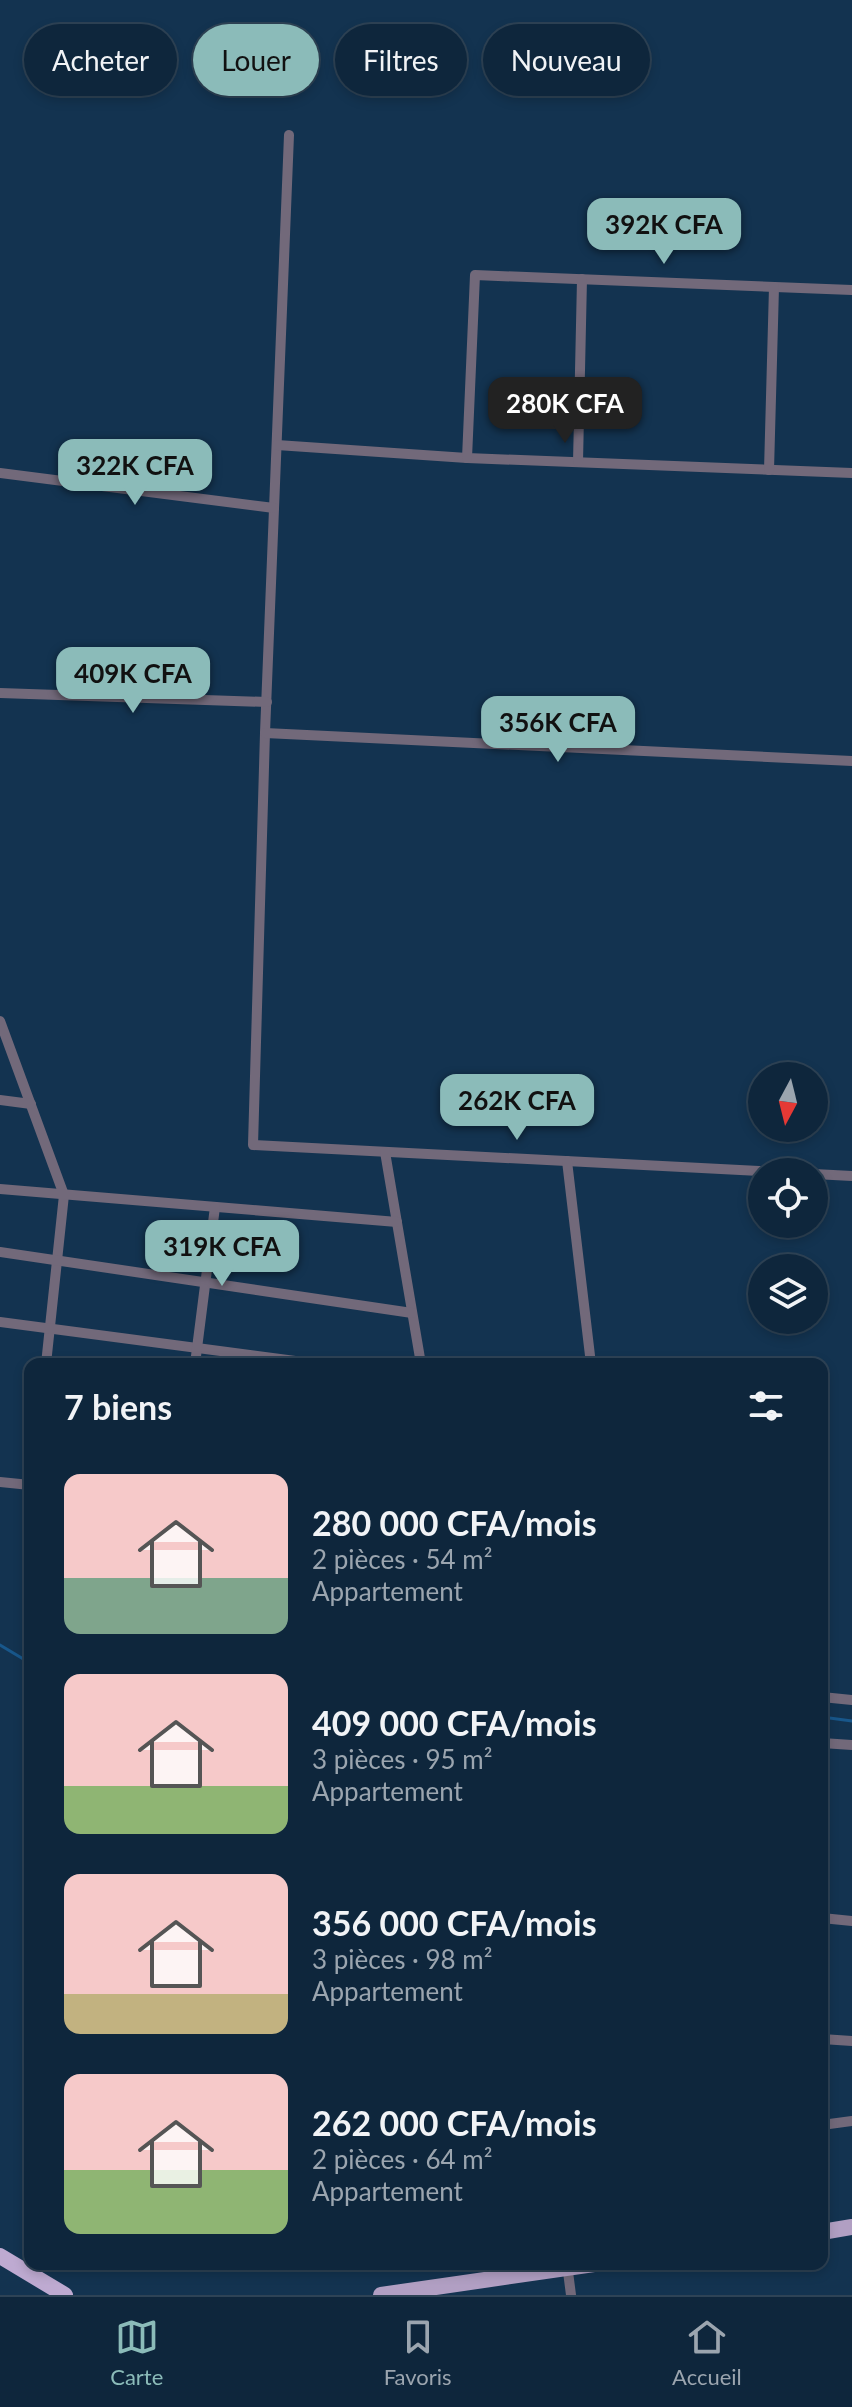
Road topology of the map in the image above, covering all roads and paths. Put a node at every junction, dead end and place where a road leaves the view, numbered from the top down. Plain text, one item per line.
1 (289, 135) dead end
2 (582, 279) junction
3 (774, 287) junction
4 (852, 290) edge
5 (277, 445) junction
6 (467, 458) junction
7 (578, 462) junction
8 (769, 470) junction
9 (0, 473) edge
10 (852, 473) edge
11 (274, 508) junction
12 (0, 693) edge
13 (267, 702) junction
14 (265, 733) junction
15 (852, 761) edge
16 (0, 1021) edge
17 (0, 1100) edge
18 (31, 1104) junction
19 (385, 1152) junction
20 (567, 1161) junction
21 (748, 1170) edge
22 (828, 1175) edge
23 (852, 1176) edge
24 (0, 1189) edge
25 (64, 1195) junction
26 (215, 1207) junction
27 (397, 1222) junction
28 (0, 1252) edge
29 (57, 1260) junction
30 (205, 1282) junction
31 (412, 1313) junction
32 (0, 1322) edge
33 (50, 1329) junction
34 (197, 1348) junction
35 (47, 1358) edge
36 (196, 1358) edge
37 (273, 1358) edge
38 (420, 1358) edge
39 (590, 1358) edge
40 (0, 1482) edge
41 (24, 1484) edge
42 (828, 1698) edge
43 (852, 1700) edge
44 (828, 1743) edge
45 (852, 1745) edge
46 (828, 1919) edge
47 (852, 1921) edge
48 (828, 2039) edge
49 (852, 2041) edge
50 (852, 2121) edge
51 (828, 2124) edge
52 (852, 2227) edge
53 (828, 2231) edge
54 (0, 2256) edge
55 (541, 2270) edge
56 (568, 2270) edge
57 (65, 2295) edge
58 (381, 2295) edge
59 (571, 2295) edge

1 - 5 street
2 - 3 street
2 - 6 street
2 - 7 street
3 - 4 street
3 - 8 street
5 - 6 street
5 - 11 street
6 - 7 street
7 - 8 street
8 - 10 street
9 - 11 street
11 - 13 street
12 - 13 street
13 - 14 street
14 - 15 street
14 - 19 street
16 - 18 street
17 - 18 street
18 - 25 street
19 - 20 street
19 - 27 street
20 - 21 street
20 - 39 street
22 - 23 street
24 - 25 street
25 - 26 street
25 - 29 street
26 - 27 street
26 - 30 street
27 - 31 street
28 - 29 street
29 - 30 street
29 - 33 street
30 - 31 street
30 - 34 street
31 - 38 street
32 - 33 street
33 - 34 street
33 - 35 street
34 - 36 street
34 - 37 street
40 - 41 street
42 - 43 street
44 - 45 street
46 - 47 street
48 - 49 street
50 - 51 street
52 - 53 main road
54 - 57 highway
55 - 58 main road
56 - 59 street

